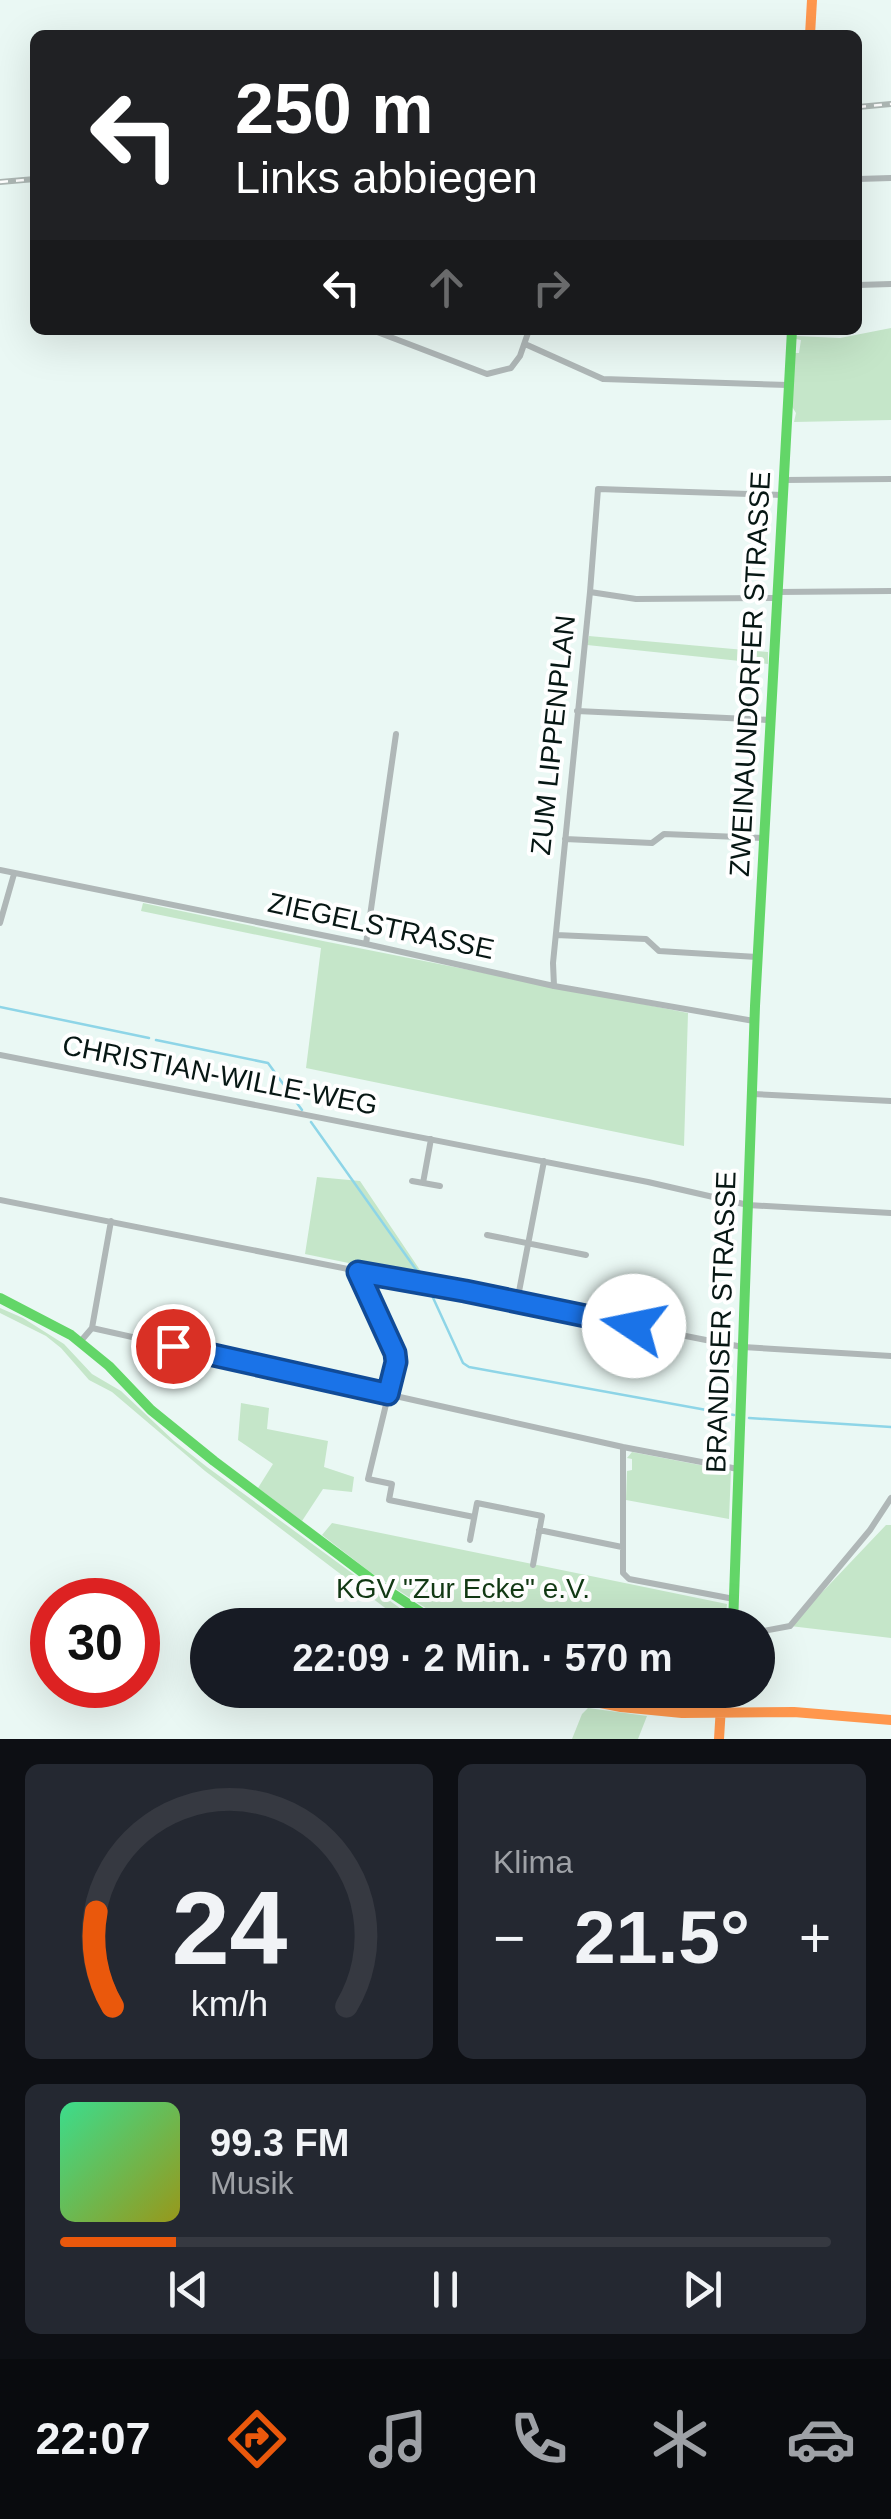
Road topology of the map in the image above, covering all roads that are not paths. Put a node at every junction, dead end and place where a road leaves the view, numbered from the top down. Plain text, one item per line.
1 (812, 0) edge
2 (810, 30) edge
3 (891, 178) edge
4 (862, 179) edge
5 (891, 284) edge
6 (862, 285) edge
7 (385, 335) edge
8 (528, 335) edge
9 (792, 335) edge
10 (526, 344) junction
11 (788, 385) junction
12 (782, 480) junction
13 (891, 480) edge
14 (782, 495) junction
15 (891, 591) edge
16 (590, 592) junction
17 (776, 595) junction
18 (577, 712) junction
19 (770, 720) junction
20 (396, 734) dead end
21 (764, 838) junction
22 (565, 839) junction
23 (0, 870) edge
24 (14, 874) junction
25 (0, 923) edge
26 (556, 935) junction
27 (366, 944) junction
28 (757, 957) junction
29 (554, 986) junction
30 (754, 1020) junction
31 (0, 1055) edge
32 (753, 1094) junction
33 (891, 1101) edge
34 (431, 1139) junction
35 (544, 1161) junction
36 (412, 1180) dead end
37 (423, 1182) junction
38 (440, 1186) dead end
39 (0, 1200) edge
40 (748, 1205) junction
41 (891, 1212) edge
42 (111, 1221) junction
43 (487, 1235) dead end
44 (528, 1243) junction
45 (586, 1255) dead end
46 (358, 1272) junction
47 (0, 1298) edge
48 (517, 1302) junction
49 (92, 1328) junction
50 (80, 1342) junction
51 (743, 1346) junction
52 (891, 1356) edge
53 (388, 1394) junction
54 (623, 1447) junction
55 (738, 1469) junction
56 (891, 1498) edge
57 (474, 1517) junction
58 (539, 1530) junction
59 (470, 1540) dead end
60 (622, 1547) junction
61 (532, 1565) dead end
62 (734, 1599) junction
63 (414, 1608) edge
64 (734, 1608) edge
65 (775, 1629) edge
66 (631, 1708) edge
67 (720, 1708) edge
68 (719, 1712) junction
69 (891, 1720) edge
70 (719, 1739) edge

1 - 2 street
3 - 4 street
5 - 6 street
7 - 10 street
8 - 10 street
9 - 11 street, ZWEINAUNDORFER STRASSE
10 - 11 street
11 - 12 street, ZWEINAUNDORFER STRASSE
12 - 13 street
12 - 14 street, ZWEINAUNDORFER STRASSE
14 - 16 street, ZUM LIPPENPLAN
14 - 17 street, ZWEINAUNDORFER STRASSE
15 - 17 street
16 - 17 street
16 - 18 street, ZUM LIPPENPLAN
17 - 19 street, ZWEINAUNDORFER STRASSE
18 - 19 street
18 - 22 street, ZUM LIPPENPLAN
19 - 21 street, ZWEINAUNDORFER STRASSE
20 - 27 street
21 - 22 street
21 - 28 street, ZWEINAUNDORFER STRASSE
22 - 26 street, ZUM LIPPENPLAN
23 - 24 street, ZIEGELSTRASSE
24 - 25 street
24 - 27 street, ZIEGELSTRASSE
26 - 28 street
26 - 29 street, ZUM LIPPENPLAN
27 - 29 street, ZIEGELSTRASSE
28 - 30 street, ZWEINAUNDORFER STRASSE
29 - 30 street, ZIEGELSTRASSE
30 - 32 street, BRANDISER STRASSE
31 - 34 street, CHRISTIAN-WILLE-WEG
32 - 33 street
32 - 40 street, BRANDISER STRASSE
34 - 35 street, CHRISTIAN-WILLE-WEG
34 - 37 street
35 - 40 street, CHRISTIAN-WILLE-WEG
35 - 44 street
36 - 37 street
37 - 38 street
39 - 42 street
40 - 41 street, CHRISTIAN-WILLE-WEG
40 - 51 street, BRANDISER STRASSE
42 - 46 street
42 - 49 street
43 - 44 street
44 - 45 street
44 - 48 street
46 - 48 street
46 - 53 street
47 - 50 street
48 - 51 street
49 - 50 street
49 - 53 street
50 - 63 street
51 - 52 street
51 - 55 street, BRANDISER STRASSE
53 - 54 street
53 - 57 street
54 - 55 street
54 - 60 street
55 - 62 street, BRANDISER STRASSE
56 - 65 street
57 - 58 street
57 - 59 street
58 - 60 street
58 - 61 street
60 - 62 street
62 - 64 street, BRANDISER STRASSE
66 - 68 street
67 - 68 street
68 - 69 street
68 - 70 street

